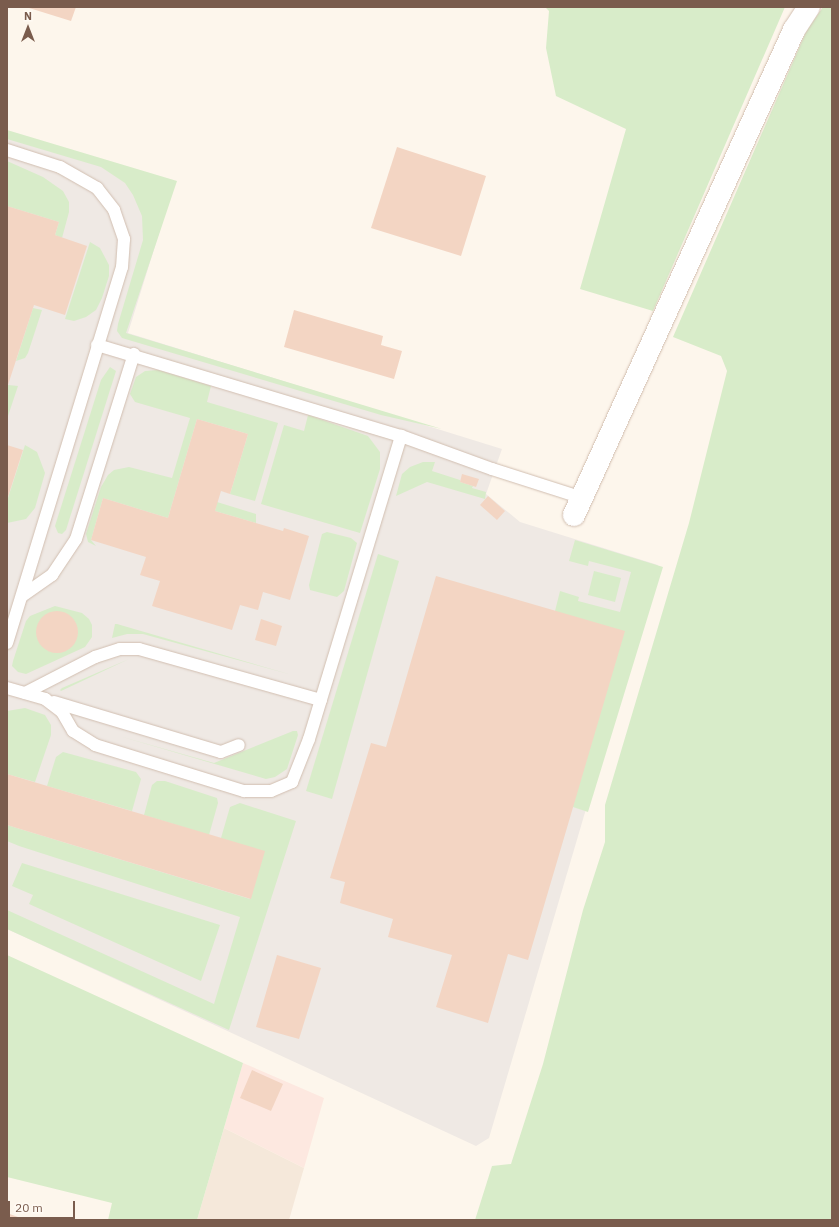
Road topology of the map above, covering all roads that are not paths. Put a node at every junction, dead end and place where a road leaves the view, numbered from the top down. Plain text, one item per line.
1 (809, 7) edge
2 (7, 150) edge
3 (97, 345) junction
4 (134, 354) junction
5 (401, 436) junction
6 (578, 506) joint
7 (22, 596) junction
8 (7, 643) edge
9 (7, 688) edge
10 (25, 693) junction
11 (45, 699) junction
12 (320, 700) junction
13 (239, 745) dead end

1 - 6 street
2 - 3 lane
3 - 4 lane
3 - 7 lane
4 - 5 lane
4 - 7 lane
5 - 6 lane
5 - 12 lane
7 - 8 lane
9 - 10 lane
10 - 11 lane
10 - 12 lane
11 - 12 lane
11 - 13 lane

